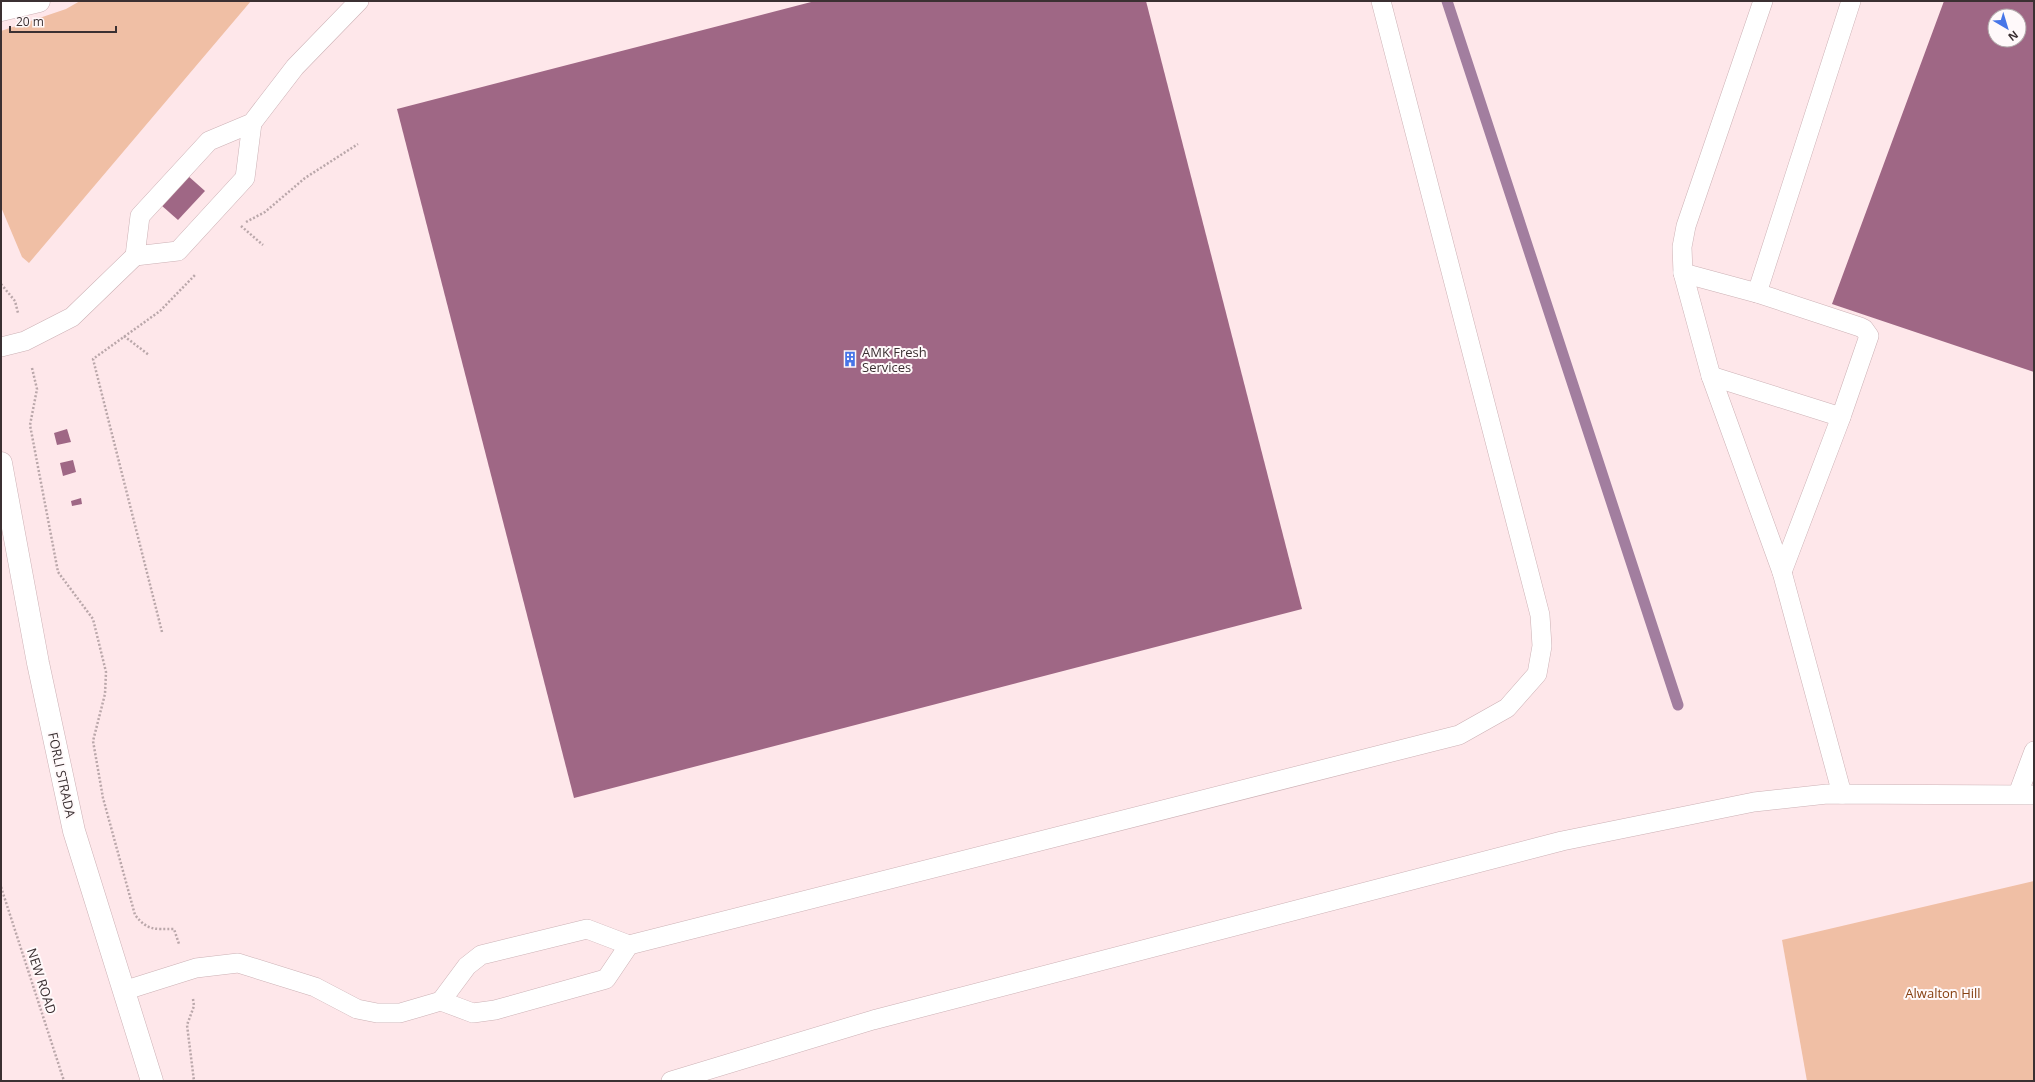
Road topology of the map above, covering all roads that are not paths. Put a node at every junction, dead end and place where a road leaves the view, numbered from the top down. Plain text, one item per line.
1 (40, 1) edge
2 (359, 1) edge
3 (1381, 1) edge
4 (1763, 1) edge
5 (1851, 1) edge
6 (1, 10) edge
7 (252, 123) junction
8 (135, 256) junction
9 (1683, 273) junction
10 (1757, 293) junction
11 (1, 347) edge
12 (1711, 376) junction
13 (1841, 417) junction
14 (1, 463) edge
15 (1782, 572) junction
16 (2034, 751) edge
17 (1842, 794) junction
18 (2026, 794) edge
19 (629, 945) junction
20 (124, 992) junction
21 (441, 1001) junction
22 (152, 1081) edge
23 (671, 1081) edge

1 - 6 street
2 - 7 lane
3 - 19 lane
4 - 9 lane
5 - 10 lane
7 - 8 lane
7 - 8 lane
8 - 11 lane
9 - 10 lane
9 - 12 lane
10 - 13 lane
12 - 13 lane
12 - 15 lane
13 - 15 lane
14 - 20 street, FORLI STRADA
15 - 17 lane
16 - 18 lane
17 - 18 lane
17 - 23 lane
19 - 21 lane
19 - 21 lane
20 - 21 lane
20 - 22 street, FORLI STRADA

